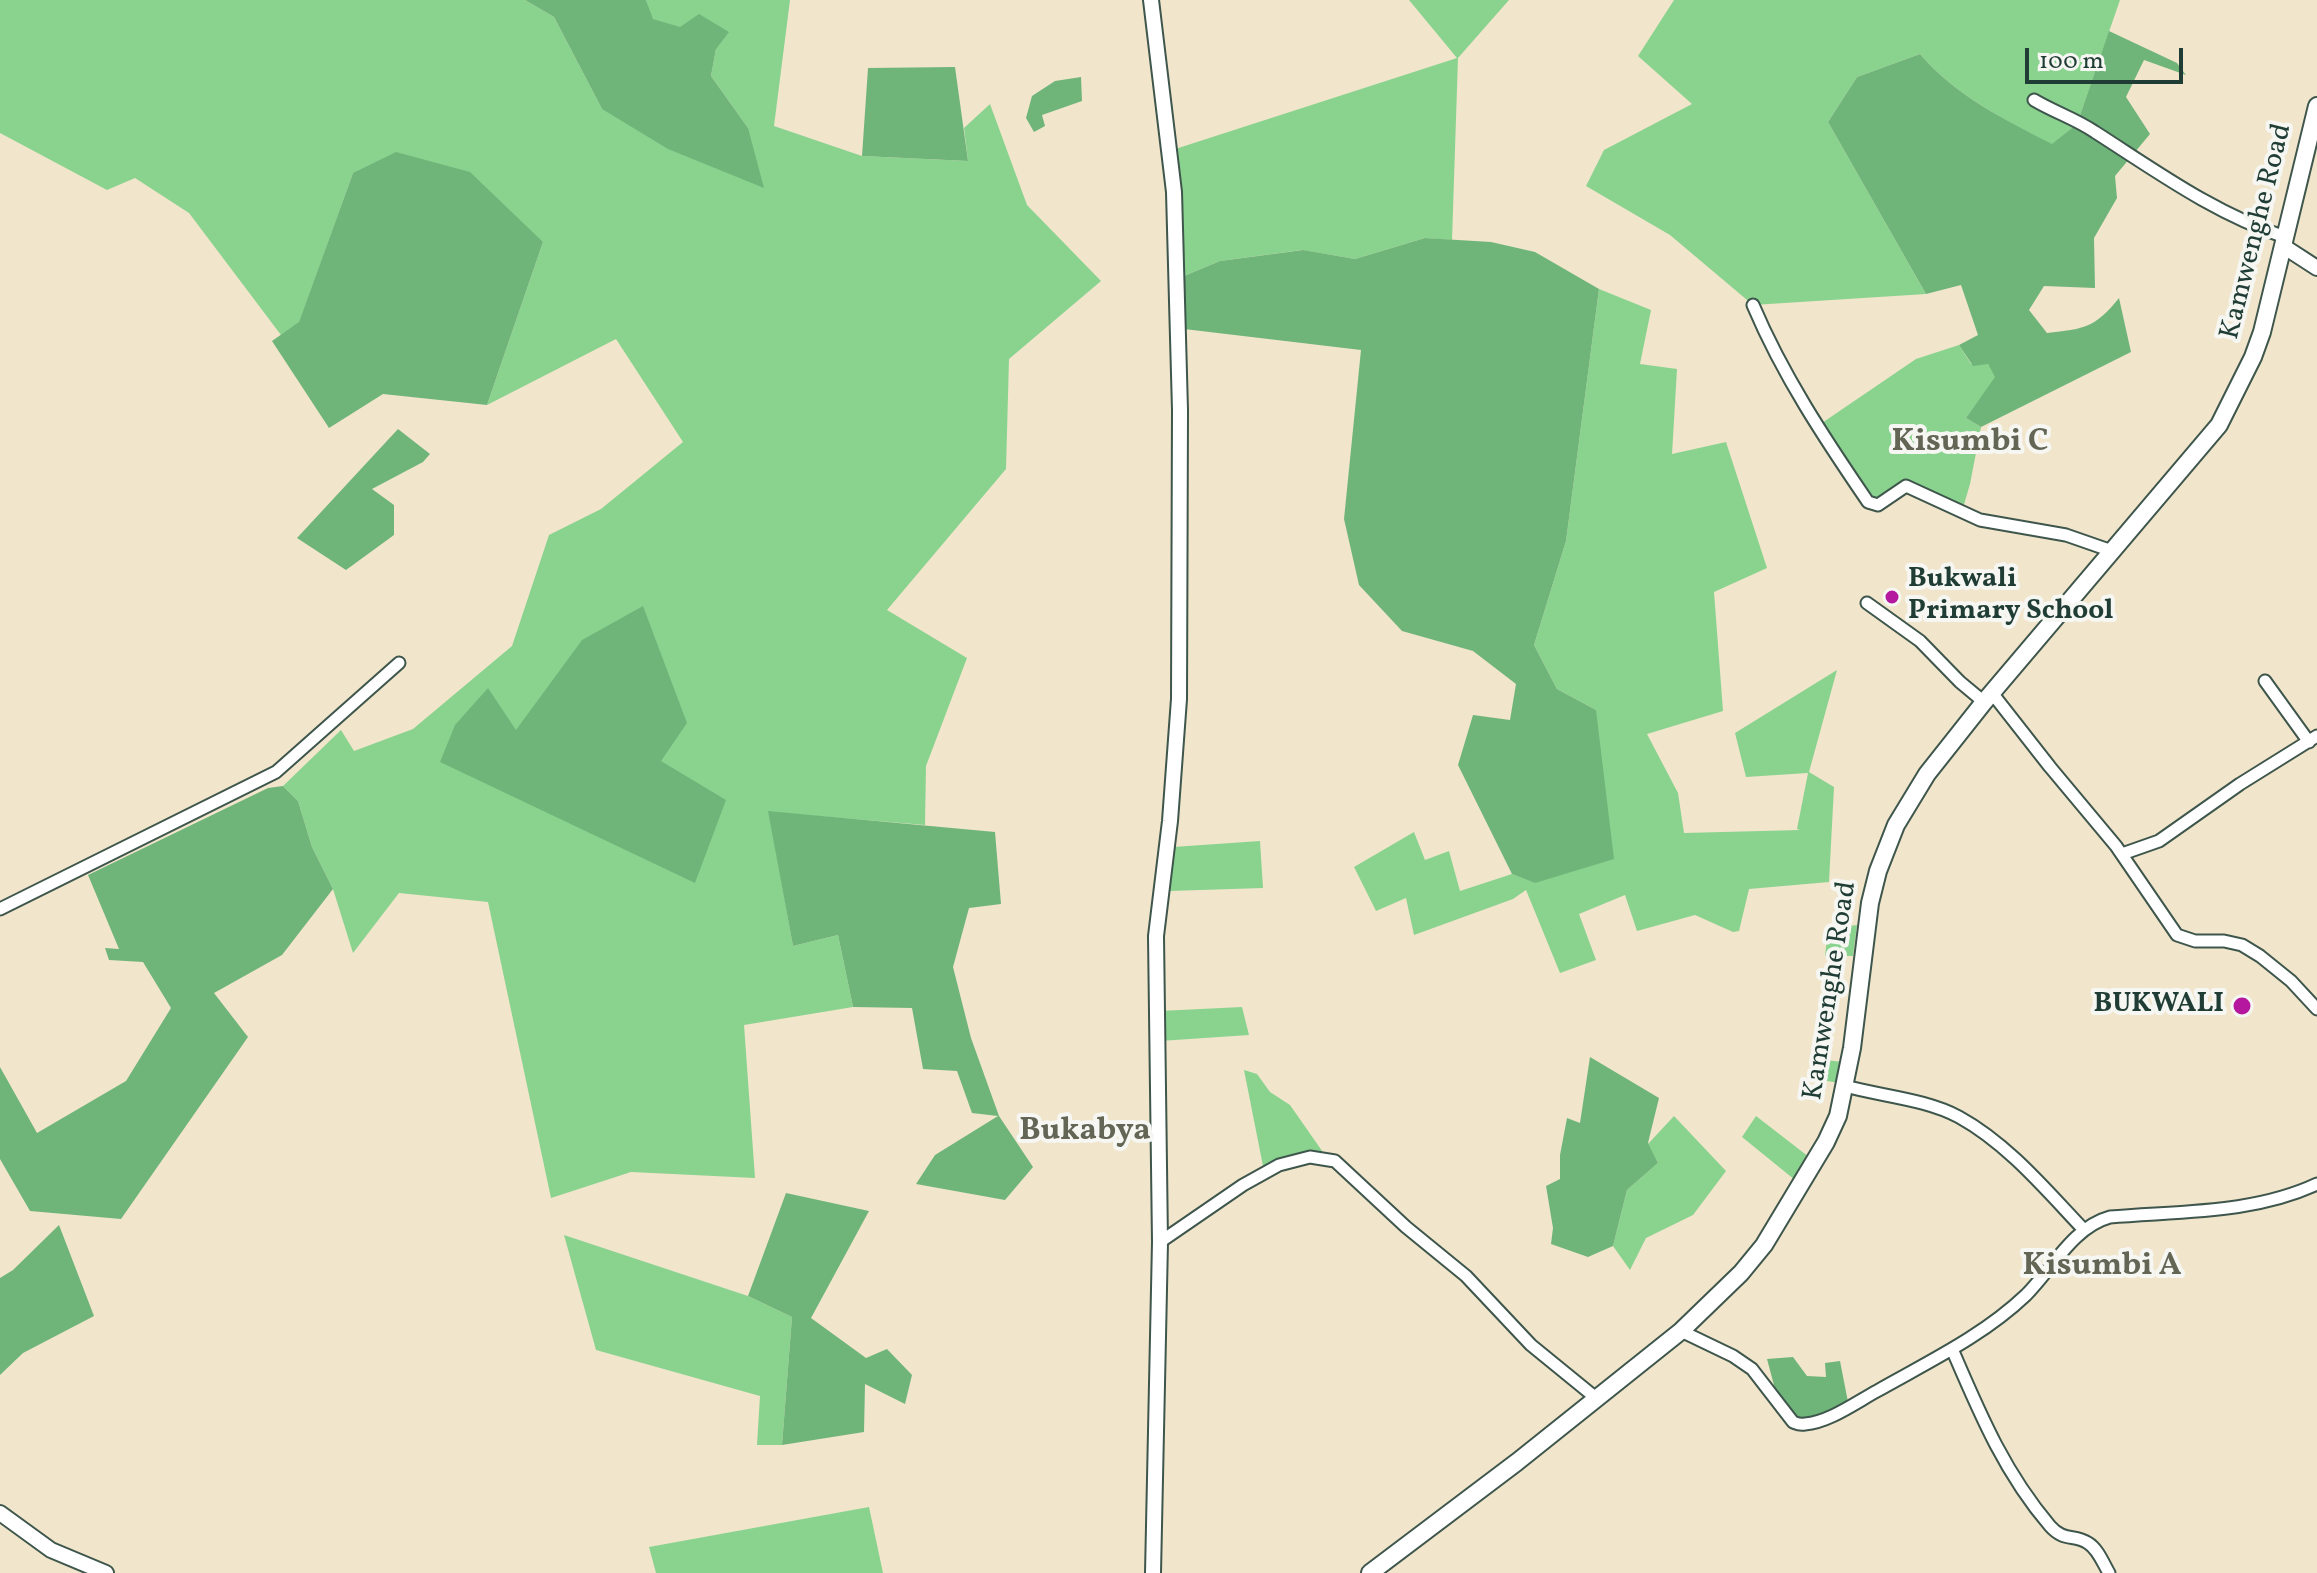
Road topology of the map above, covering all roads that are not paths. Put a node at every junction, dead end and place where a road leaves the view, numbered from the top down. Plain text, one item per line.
1 (1151, 0) edge
2 (2034, 100) dead end
3 (2317, 106) edge
4 (2284, 242) junction
5 (2317, 268) edge
6 (1753, 305) dead end
7 (2112, 551) junction
8 (1867, 603) dead end
9 (399, 663) dead end
10 (2265, 681) dead end
11 (1988, 698) junction
12 (2313, 739) edge
13 (2122, 854) junction
14 (0, 909) edge
15 (2317, 1009) edge
16 (1845, 1086) junction
17 (2317, 1184) edge
18 (2084, 1230) junction
19 (1160, 1242) junction
20 (1681, 1331) junction
21 (1952, 1349) junction
22 (1596, 1398) junction
23 (0, 1513) edge
24 (106, 1573) edge
25 (1153, 1573) edge
26 (1370, 1573) edge
27 (2109, 1573) edge

1 - 19 street
2 - 4 street
3 - 4 main road, Kamwenghe Road
4 - 5 street
4 - 7 main road, Kamwenghe Road
6 - 7 street
7 - 11 main road, Kamwenghe Road
8 - 11 street
9 - 14 street
10 - 12 street
11 - 13 street
11 - 16 main road, Kamwenghe Road
12 - 13 street
13 - 15 street
16 - 18 street
16 - 20 main road, Kamwenghe Road
17 - 18 street
18 - 21 street
19 - 22 street
19 - 25 street
20 - 21 street
20 - 22 main road, Kamwenghe Road
21 - 27 street
22 - 26 main road, Kamwenghe Road
23 - 24 street

